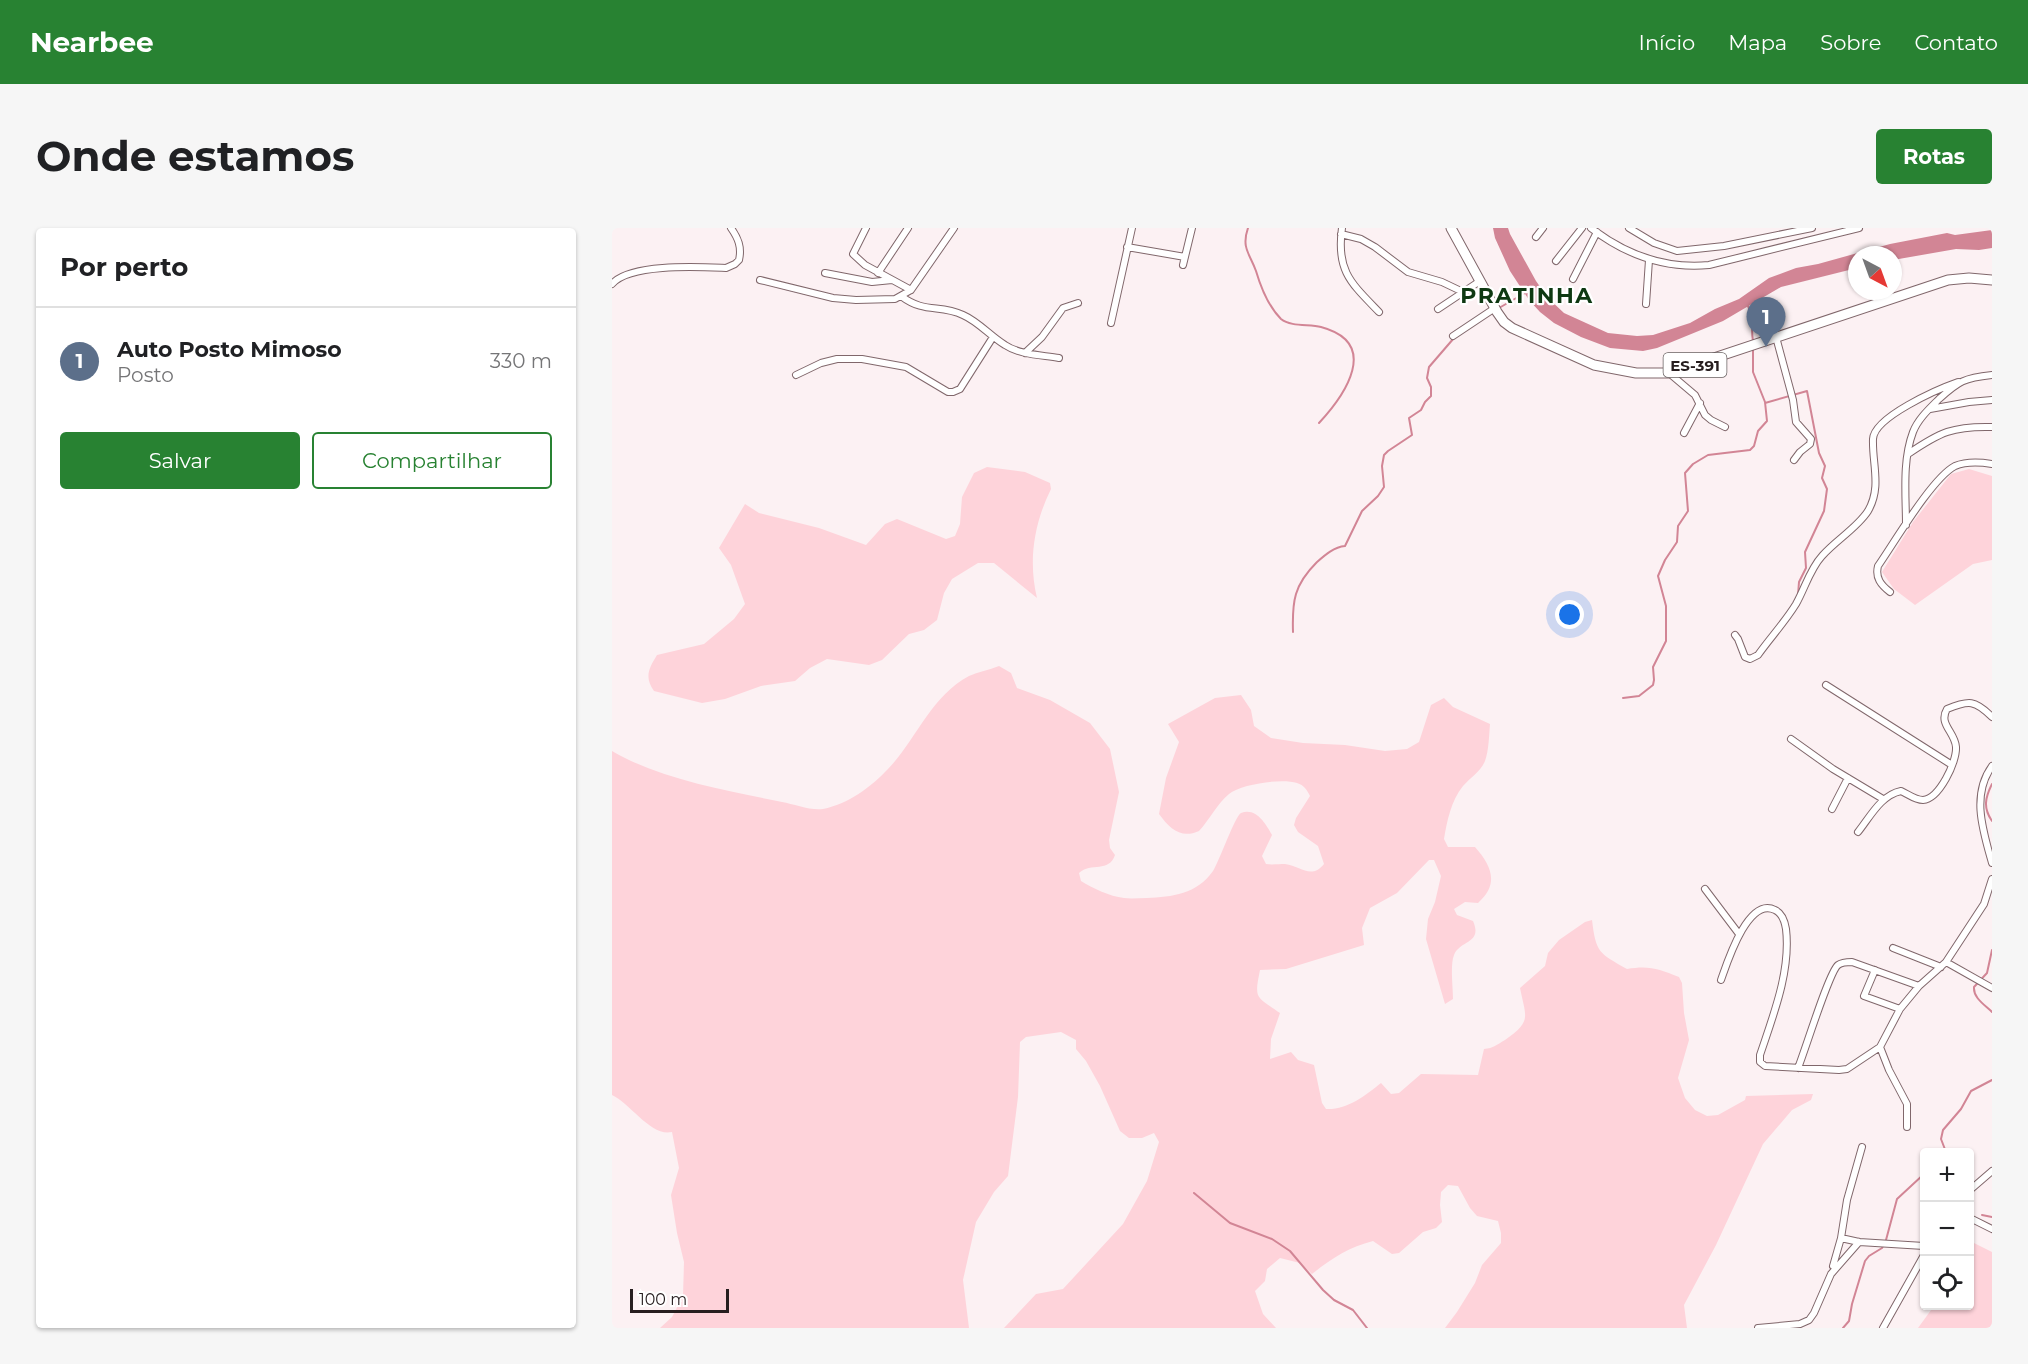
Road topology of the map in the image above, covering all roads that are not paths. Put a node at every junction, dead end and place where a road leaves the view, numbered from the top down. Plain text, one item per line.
1 (731, 228) edge
2 (866, 228) edge
3 (908, 228) edge
4 (954, 228) edge
5 (1132, 228) edge
6 (1191, 228) edge
7 (1451, 228) edge
8 (1543, 228) edge
9 (1582, 228) edge
10 (1629, 228) edge
11 (1812, 228) edge
12 (1836, 228) edge
13 (1859, 228) edge
14 (1594, 230) edge
15 (1341, 231) edge
16 (1846, 231) junction
17 (1536, 237) dead end
18 (1127, 247) junction
19 (1677, 251) junction
20 (1185, 256) junction
21 (1648, 260) junction
22 (1556, 261) dead end
23 (1183, 265) dead end
24 (1675, 265) junction
25 (825, 273) dead end
26 (878, 273) junction
27 (1573, 279) dead end
28 (760, 280) dead end
29 (892, 280) junction
30 (1992, 280) edge
31 (1480, 281) junction
32 (612, 284) edge
33 (911, 290) junction
34 (1463, 291) junction
35 (901, 296) junction
36 (1078, 303) dead end
37 (1646, 304) dead end
38 (1495, 308) junction
39 (1438, 309) dead end
40 (1379, 312) dead end
41 (1111, 323) dead end
42 (1453, 336) dead end
43 (993, 337) junction
44 (1776, 338) junction
45 (1025, 353) junction
46 (1059, 358) dead end
47 (1669, 373) junction
48 (796, 375) dead end
49 (1992, 375) edge
50 (1958, 382) junction
51 (1992, 400) edge
52 (1700, 403) junction
53 (1928, 410) junction
54 (1725, 427) dead end
55 (1992, 427) edge
56 (1684, 433) dead end
57 (1908, 454) junction
58 (1794, 460) dead end
59 (1992, 464) edge
60 (1906, 525) junction
61 (1890, 592) dead end
62 (1735, 635) dead end
63 (1826, 685) dead end
64 (1992, 717) edge
65 (1791, 739) dead end
66 (1952, 765) junction
67 (1992, 766) edge
68 (1848, 778) junction
69 (1883, 800) junction
70 (1832, 809) dead end
71 (1858, 832) dead end
72 (1992, 863) edge
73 (1992, 879) edge
74 (1706, 889) dead end
75 (1739, 934) junction
76 (1893, 948) dead end
77 (1946, 962) junction
78 (1941, 967) junction
79 (1875, 970) junction
80 (1721, 980) dead end
81 (1919, 986) junction
82 (1990, 987) edge
83 (1900, 1009) junction
84 (1880, 1047) junction
85 (1798, 1068) junction
86 (1907, 1127) dead end
87 (1862, 1147) dead end
88 (1992, 1171) edge
89 (1974, 1187) edge
90 (1974, 1220) edge
91 (1992, 1229) edge
92 (1841, 1238) junction
93 (1858, 1242) junction
94 (1920, 1246) edge
95 (1923, 1256) edge
96 (1831, 1274) junction
97 (1758, 1328) edge
98 (1883, 1328) edge

1 - 32 street
2 - 26 street
3 - 26 street
4 - 33 street
5 - 18 street
6 - 20 street
7 - 31 main road, ES-391
8 - 17 street
9 - 22 street
10 - 19 street
11 - 19 street
12 - 16 street
13 - 16 street
14 - 21 street
14 - 27 street
15 - 34 street
15 - 40 street
16 - 24 street
18 - 20 street
18 - 41 street
19 - 24 street
20 - 23 street
21 - 24 street
21 - 37 street
25 - 29 street
26 - 29 street
28 - 35 street
29 - 33 street
30 - 44 main road, ES-391
31 - 34 street
31 - 38 main road, ES-391
33 - 35 street
34 - 39 street
35 - 43 street
36 - 45 street
38 - 42 street
38 - 47 main road, ES-391
43 - 45 street
43 - 48 street
44 - 47 main road, ES-391
44 - 58 street
45 - 46 street
47 - 52 street
49 - 50 street
50 - 53 street
50 - 62 street
51 - 53 street
52 - 54 street
52 - 56 street
53 - 57 street
55 - 57 street
57 - 60 street
59 - 60 street
60 - 61 street
63 - 66 street
64 - 66 street
65 - 68 street
66 - 69 street
67 - 72 street
68 - 69 street
68 - 70 street
69 - 71 street
73 - 77 street
74 - 75 street
75 - 80 street
75 - 85 street
76 - 78 street
77 - 78 street
77 - 82 street
78 - 81 street
79 - 81 street
79 - 83 street
79 - 85 street
81 - 83 street
83 - 84 street
84 - 85 street
84 - 86 street
87 - 92 street
88 - 89 street
90 - 91 street
92 - 93 street
92 - 96 street
93 - 94 street
93 - 96 street
95 - 98 street
96 - 97 street

